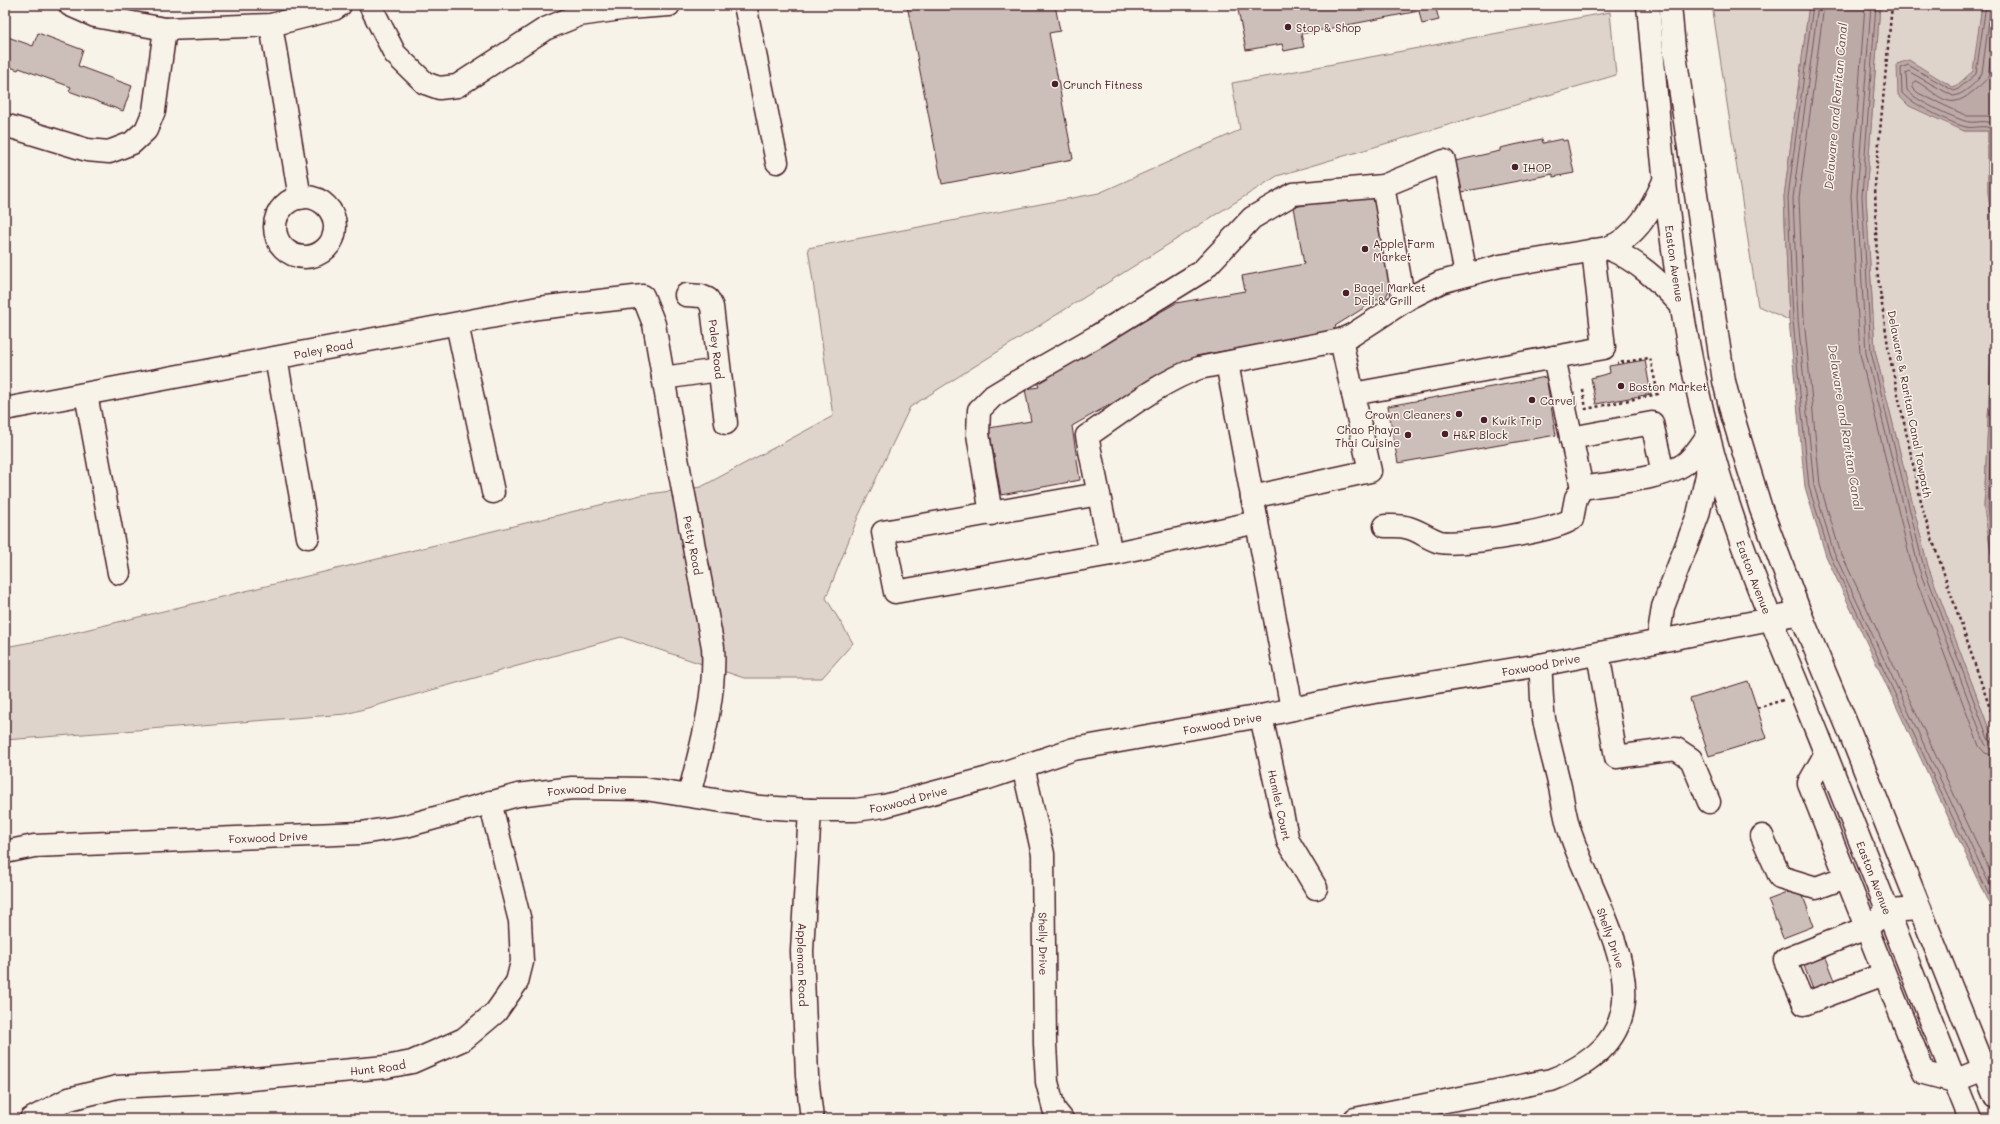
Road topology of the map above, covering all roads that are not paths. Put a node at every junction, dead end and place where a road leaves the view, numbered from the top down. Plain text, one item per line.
1 (70, 5) edge
2 (340, 5) edge
3 (370, 5) edge
4 (669, 5) edge
5 (745, 5) edge
6 (1648, 5) edge
7 (1670, 5) edge
8 (271, 25) junction
9 (165, 29) junction
10 (5, 125) edge
11 (777, 162) dead end
12 (1664, 181) junction
13 (1383, 186) junction
14 (300, 198) dead end
15 (1600, 249) junction
16 (1466, 275) junction
17 (686, 295) dead end
18 (643, 296) joint
19 (1404, 301) junction
20 (1681, 305) junction
21 (457, 324) junction
22 (1341, 340) junction
23 (1554, 357) junction
24 (276, 358) junction
25 (1227, 363) junction
26 (719, 370) junction
27 (663, 378) junction
28 (86, 394) junction
29 (1353, 394) junction
30 (5, 409) edge
31 (726, 423) dead end
32 (1708, 435) junction
33 (1571, 438) junction
34 (1663, 474) junction
35 (1582, 488) junction
36 (493, 492) dead end
37 (1099, 494) junction
38 (1252, 497) junction
39 (991, 514) junction
40 (1257, 522) junction
41 (1385, 526) dead end
42 (308, 538) dead end
43 (1110, 554) junction
44 (119, 573) dead end
45 (1800, 613) junction
46 (1771, 620) junction
47 (1658, 641) junction
48 (1598, 653) junction
49 (1540, 665) junction
50 (1292, 709) junction
51 (1261, 716) junction
52 (1825, 755) junction
53 (1023, 766) junction
54 (689, 795) junction
55 (490, 802) junction
56 (1709, 802) dead end
57 (810, 810) junction
58 (1762, 836) dead end
59 (5, 852) edge
60 (1846, 877) junction
61 (1316, 888) dead end
62 (1920, 909) junction
63 (1888, 911) junction
64 (1866, 928) junction
65 (1884, 974) junction
66 (1984, 1069) junction
67 (1954, 1081) junction
68 (1995, 1097) edge
69 (31, 1119) edge
70 (812, 1119) edge
71 (1062, 1119) edge
72 (1355, 1119) edge
73 (1970, 1119) edge

1 - 9 street
2 - 8 street
3 - 4 street
5 - 11 street
6 - 12 street, Easton Avenue
7 - 45 street
8 - 9 street
8 - 14 street
9 - 10 street
12 - 15 street
12 - 20 street, Easton Avenue
13 - 16 street
13 - 19 street
13 - 39 street
15 - 16 street
15 - 20 street
15 - 23 street
16 - 19 street
17 - 26 street, Paley Road
18 - 21 street, Paley Road
18 - 27 street, Petty Road
19 - 22 street
20 - 32 street, Easton Avenue
21 - 24 street, Paley Road
21 - 36 street
22 - 25 street
22 - 29 street
23 - 29 street
23 - 33 street
24 - 28 street, Paley Road
24 - 42 street
25 - 37 street
25 - 38 street
26 - 27 street
26 - 31 street, Paley Road
27 - 54 street, Petty Road
28 - 30 street, Paley Road
28 - 44 street
29 - 38 street
32 - 34 street
32 - 46 street, Easton Avenue
32 - 47 street
33 - 34 street
33 - 35 street
34 - 35 street
35 - 41 street
37 - 39 street
37 - 43 street
38 - 40 street
39 - 43 street
40 - 43 street
40 - 50 street
45 - 46 street, Foxwood Drive
45 - 62 street
46 - 47 street, Foxwood Drive
46 - 52 street, Easton Avenue
47 - 48 street, Foxwood Drive
48 - 49 street, Foxwood Drive
48 - 56 street
49 - 50 street, Foxwood Drive
49 - 72 street, Shelly Drive
50 - 51 street, Foxwood Drive
51 - 53 street, Foxwood Drive
51 - 61 street, Hamlet Court
52 - 60 street
52 - 63 street, Easton Avenue
53 - 57 street, Foxwood Drive
53 - 71 street, Shelly Drive
54 - 55 street, Foxwood Drive
54 - 57 street, Foxwood Drive
55 - 59 street, Foxwood Drive
55 - 69 street, Hunt Road
57 - 70 street, Appleman Road
58 - 60 street
60 - 64 street
62 - 63 street
62 - 66 street
63 - 64 street
63 - 67 street, Easton Avenue
64 - 65 street
64 - 65 street
65 - 67 street
66 - 67 street
66 - 68 street
67 - 73 street, Easton Avenue

